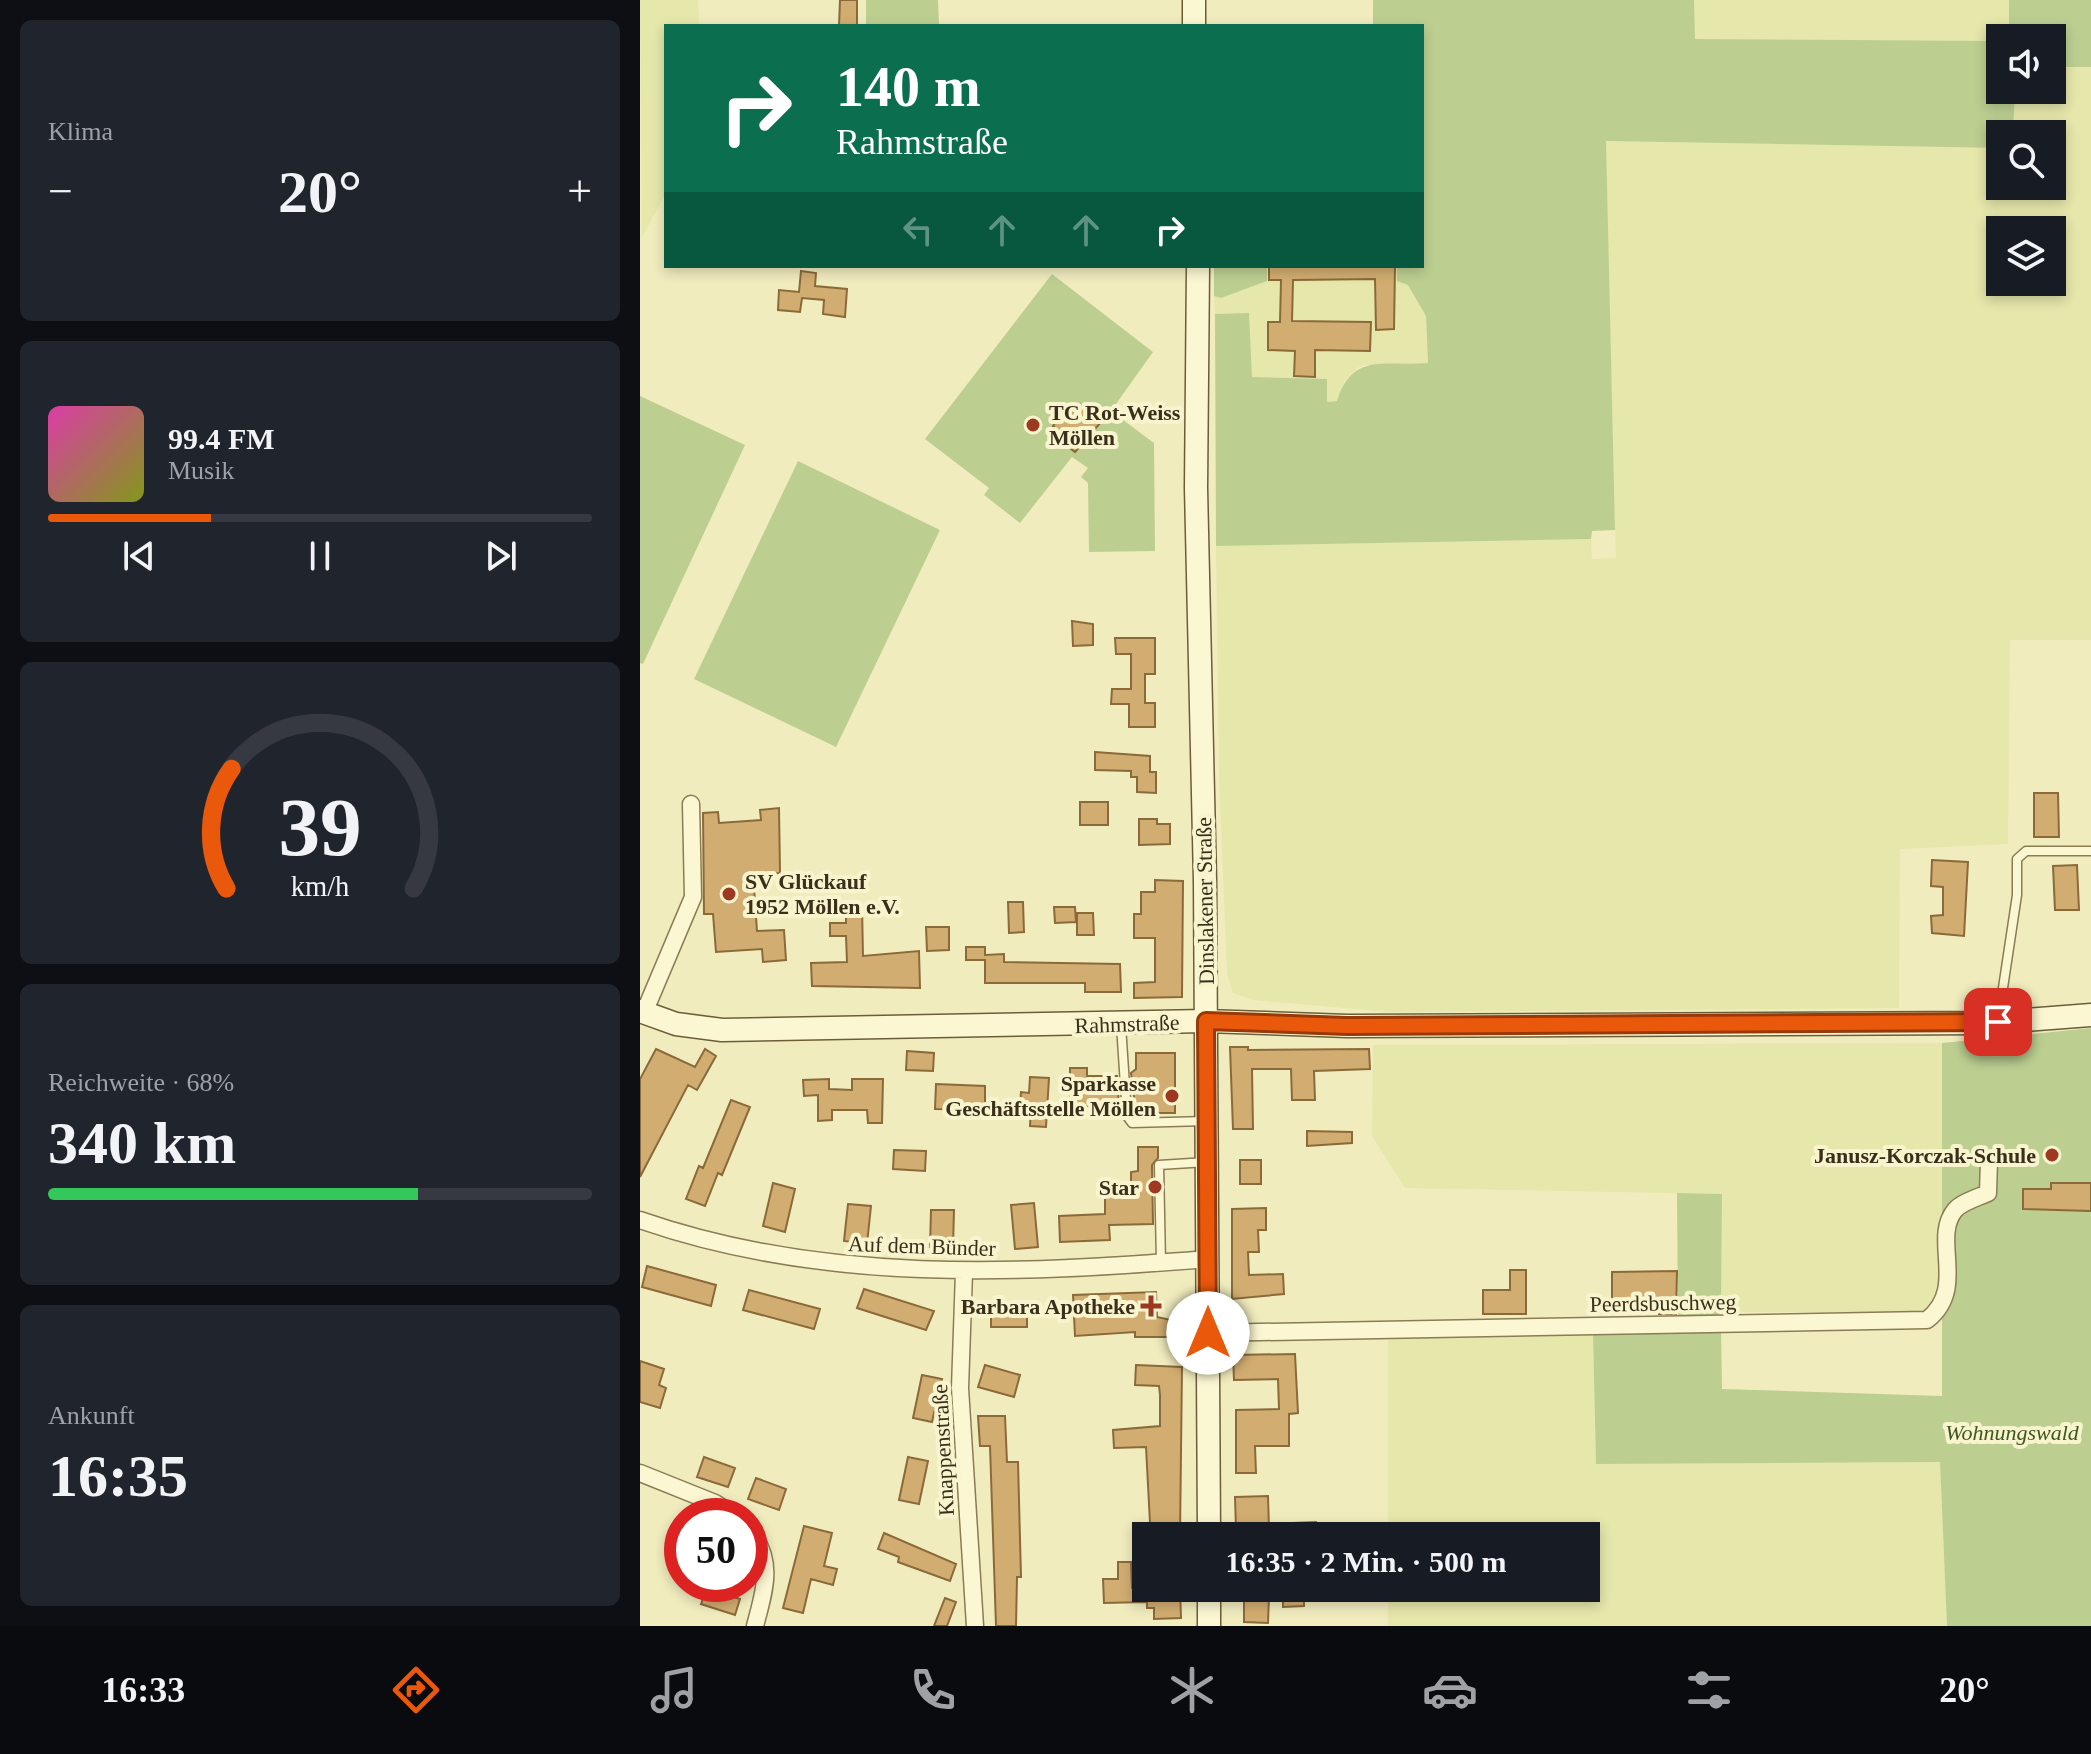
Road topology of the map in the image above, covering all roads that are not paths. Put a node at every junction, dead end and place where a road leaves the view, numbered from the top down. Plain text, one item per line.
1 (1194, 0) edge
2 (1194, 24) edge
3 (1198, 268) edge
4 (691, 804) dead end
5 (2091, 851) edge
6 (642, 1012) edge
7 (2091, 1015) edge
8 (1206, 1021) junction
9 (1998, 1022) junction
10 (1121, 1024) junction
11 (1207, 1121) junction
12 (1989, 1160) dead end
13 (1207, 1162) junction
14 (640, 1220) edge
15 (1208, 1259) junction
16 (1161, 1263) junction
17 (964, 1272) junction
18 (1208, 1333) junction
19 (640, 1473) edge
20 (702, 1498) edge
21 (1209, 1522) edge
22 (761, 1602) edge
23 (1209, 1602) edge
24 (755, 1626) edge
25 (975, 1626) edge
26 (1209, 1626) edge

1 - 2 main road
3 - 8 main road, Dinslakener Straße
4 - 6 street, Rahmstraße
5 - 9 lane
6 - 10 main road, Rahmstraße
7 - 9 main road, Rahmstraße
8 - 9 main road, Rahmstraße
8 - 10 main road, Rahmstraße
8 - 11 main road, Dinslakener Straße
10 - 11 lane
11 - 13 main road, Dinslakener Straße
12 - 18 street, Peerdsbuschweg
13 - 15 main road, Dinslakener Straße
13 - 16 lane
14 - 17 street, Auf dem Bünder
15 - 16 street, Auf dem Bünder
15 - 18 main road, Dinslakener Straße
16 - 17 street, Auf dem Bünder
17 - 25 street, Knappenstraße
18 - 21 main road, Dinslakener Straße
19 - 20 street
22 - 24 street
23 - 26 main road

